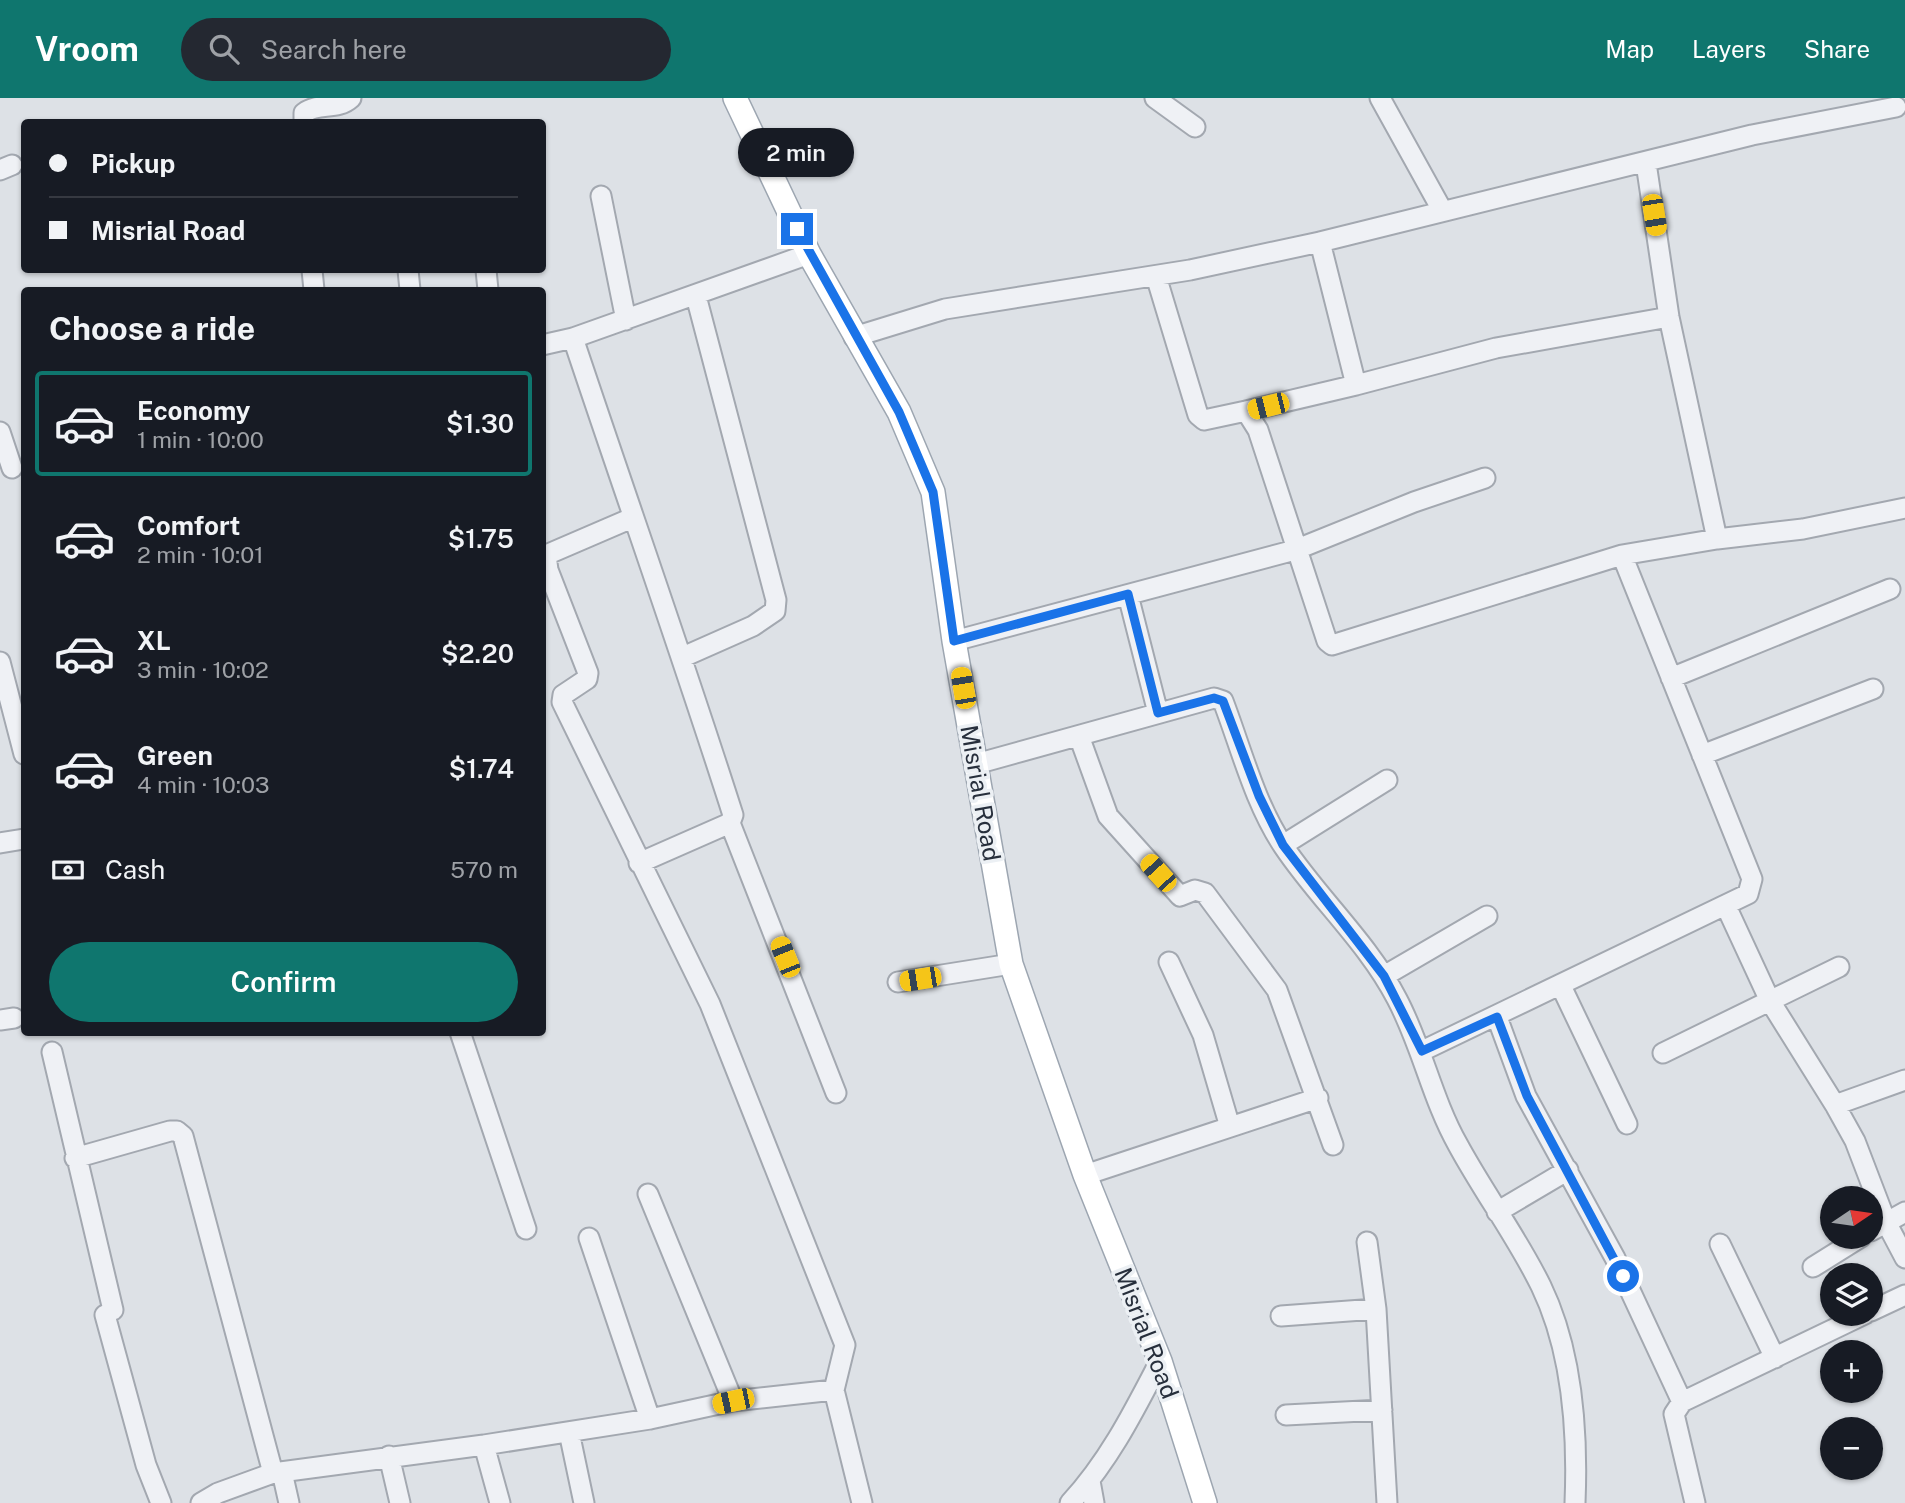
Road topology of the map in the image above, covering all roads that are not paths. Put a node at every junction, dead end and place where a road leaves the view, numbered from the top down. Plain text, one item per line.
1 (351, 98) edge
2 (735, 98) edge
3 (1155, 98) edge
4 (1380, 98) edge
5 (1896, 107) dead end
6 (303, 119) edge
7 (1195, 127) dead end
8 (1646, 163) junction
9 (601, 196) dead end
10 (1442, 210) junction
11 (1320, 242) junction
12 (809, 254) junction
13 (1156, 276) junction
14 (696, 296) junction
15 (1669, 317) junction
16 (626, 320) junction
17 (854, 337) junction
18 (573, 338) junction
19 (546, 344) edge
20 (1356, 384) junction
21 (1246, 411) junction
22 (0, 432) edge
23 (12, 468) edge
24 (1485, 478) dead end
25 (1905, 508) edge
26 (632, 518) junction
27 (1717, 538) junction
28 (1295, 550) junction
29 (1622, 555) junction
30 (1890, 589) dead end
31 (1128, 594) junction
32 (954, 641) junction
33 (683, 657) junction
34 (0, 662) edge
35 (1671, 678) junction
36 (1872, 689) dead end
37 (1158, 713) junction
38 (1079, 736) junction
39 (21, 742) edge
40 (1702, 755) junction
41 (976, 764) junction
42 (1387, 780) dead end
43 (730, 823) junction
44 (21, 840) edge
45 (0, 843) edge
46 (1283, 845) junction
47 (639, 863) junction
48 (1726, 906) junction
49 (1487, 916) dead end
50 (1169, 962) dead end
51 (1011, 964) junction
52 (1839, 967) dead end
53 (1384, 976) junction
54 (898, 982) dead end
55 (1561, 986) junction
56 (1770, 1001) junction
57 (1497, 1017) junction
58 (461, 1036) edge
59 (1422, 1051) junction
60 (52, 1052) dead end
61 (1663, 1053) dead end
62 (1905, 1080) edge
63 (836, 1093) dead end
64 (1318, 1098) junction
65 (1836, 1105) junction
66 (1627, 1124) dead end
67 (1230, 1127) junction
68 (1333, 1145) dead end
69 (75, 1158) junction
70 (1568, 1170) junction
71 (1085, 1175) junction
72 (1867, 1186) edge
73 (648, 1195) dead end
74 (1497, 1212) junction
75 (1905, 1212) edge
76 (1883, 1224) edge
77 (526, 1229) dead end
78 (1883, 1233) edge
79 (589, 1238) dead end
80 (1367, 1242) dead end
81 (1720, 1244) dead end
82 (1841, 1250) edge
83 (1905, 1258) edge
84 (1813, 1268) dead end
85 (1905, 1294) edge
86 (1883, 1305) edge
87 (1376, 1309) junction
88 (1281, 1316) dead end
89 (1840, 1326) edge
90 (1775, 1358) junction
91 (1160, 1361) junction
92 (834, 1390) junction
93 (733, 1401) junction
94 (1682, 1402) junction
95 (1382, 1410) junction
96 (1286, 1415) dead end
97 (650, 1419) junction
98 (569, 1432) junction
99 (484, 1445) junction
100 (389, 1456) junction
101 (277, 1472) junction
102 (1090, 1481) junction
103 (161, 1503) edge
104 (201, 1503) edge
105 (289, 1503) edge
106 (400, 1503) edge
107 (500, 1503) edge
108 (584, 1503) edge
109 (862, 1503) edge
110 (1070, 1503) edge
111 (1094, 1503) edge
112 (1205, 1503) edge
113 (1387, 1503) edge
114 (1575, 1503) edge
115 (1695, 1503) edge

1 - 6 street
2 - 12 main road, Misrial Road
3 - 7 street
4 - 10 street
5 - 8 street
8 - 10 street
8 - 15 street
9 - 16 street
10 - 11 street
11 - 13 street
11 - 20 street
12 - 14 street
12 - 17 main road, Misrial Road
13 - 17 street
13 - 21 street
14 - 16 street
14 - 33 street
15 - 20 street
15 - 27 street
16 - 18 street
17 - 32 main road, Misrial Road
18 - 19 street
18 - 26 street
20 - 21 street
21 - 28 street
22 - 23 street
24 - 28 street
25 - 27 street
26 - 33 street
26 - 47 street
27 - 29 street
28 - 29 street
28 - 31 street
29 - 35 street
30 - 35 street
31 - 32 street
31 - 37 street
32 - 41 main road, Misrial Road
33 - 43 street
34 - 39 street
35 - 40 street
36 - 40 street
37 - 38 street
37 - 46 street
38 - 41 street
38 - 64 street
40 - 48 street
41 - 51 main road, Misrial Road
42 - 46 street
43 - 47 street
43 - 63 street
44 - 45 street
46 - 53 street
47 - 92 street
48 - 55 street
48 - 56 street
49 - 53 street
50 - 67 street
51 - 54 street
51 - 71 main road, Misrial Road
52 - 56 street
53 - 59 street
55 - 57 street
55 - 66 street
56 - 61 street
56 - 65 street
57 - 59 street
57 - 70 street
58 - 77 street
59 - 74 street
60 - 69 street
62 - 65 street
64 - 67 street
64 - 68 street
65 - 72 street
67 - 71 street
69 - 101 street
69 - 103 street
70 - 74 street
70 - 94 street
71 - 91 main road, Misrial Road
73 - 93 street
74 - 114 street
75 - 76 street
78 - 83 street
79 - 97 street
80 - 87 street
81 - 90 street
82 - 84 street
85 - 86 street
87 - 88 street
87 - 95 street
89 - 90 street
90 - 94 street
91 - 102 street
91 - 112 main road, Misrial Road
92 - 93 street
92 - 109 street
93 - 97 street
94 - 115 street
95 - 96 street
95 - 113 street
97 - 98 street
98 - 99 street
98 - 108 street
99 - 100 street
99 - 107 street
100 - 101 street
100 - 106 street
101 - 104 street
101 - 105 street
102 - 110 street
102 - 111 street

